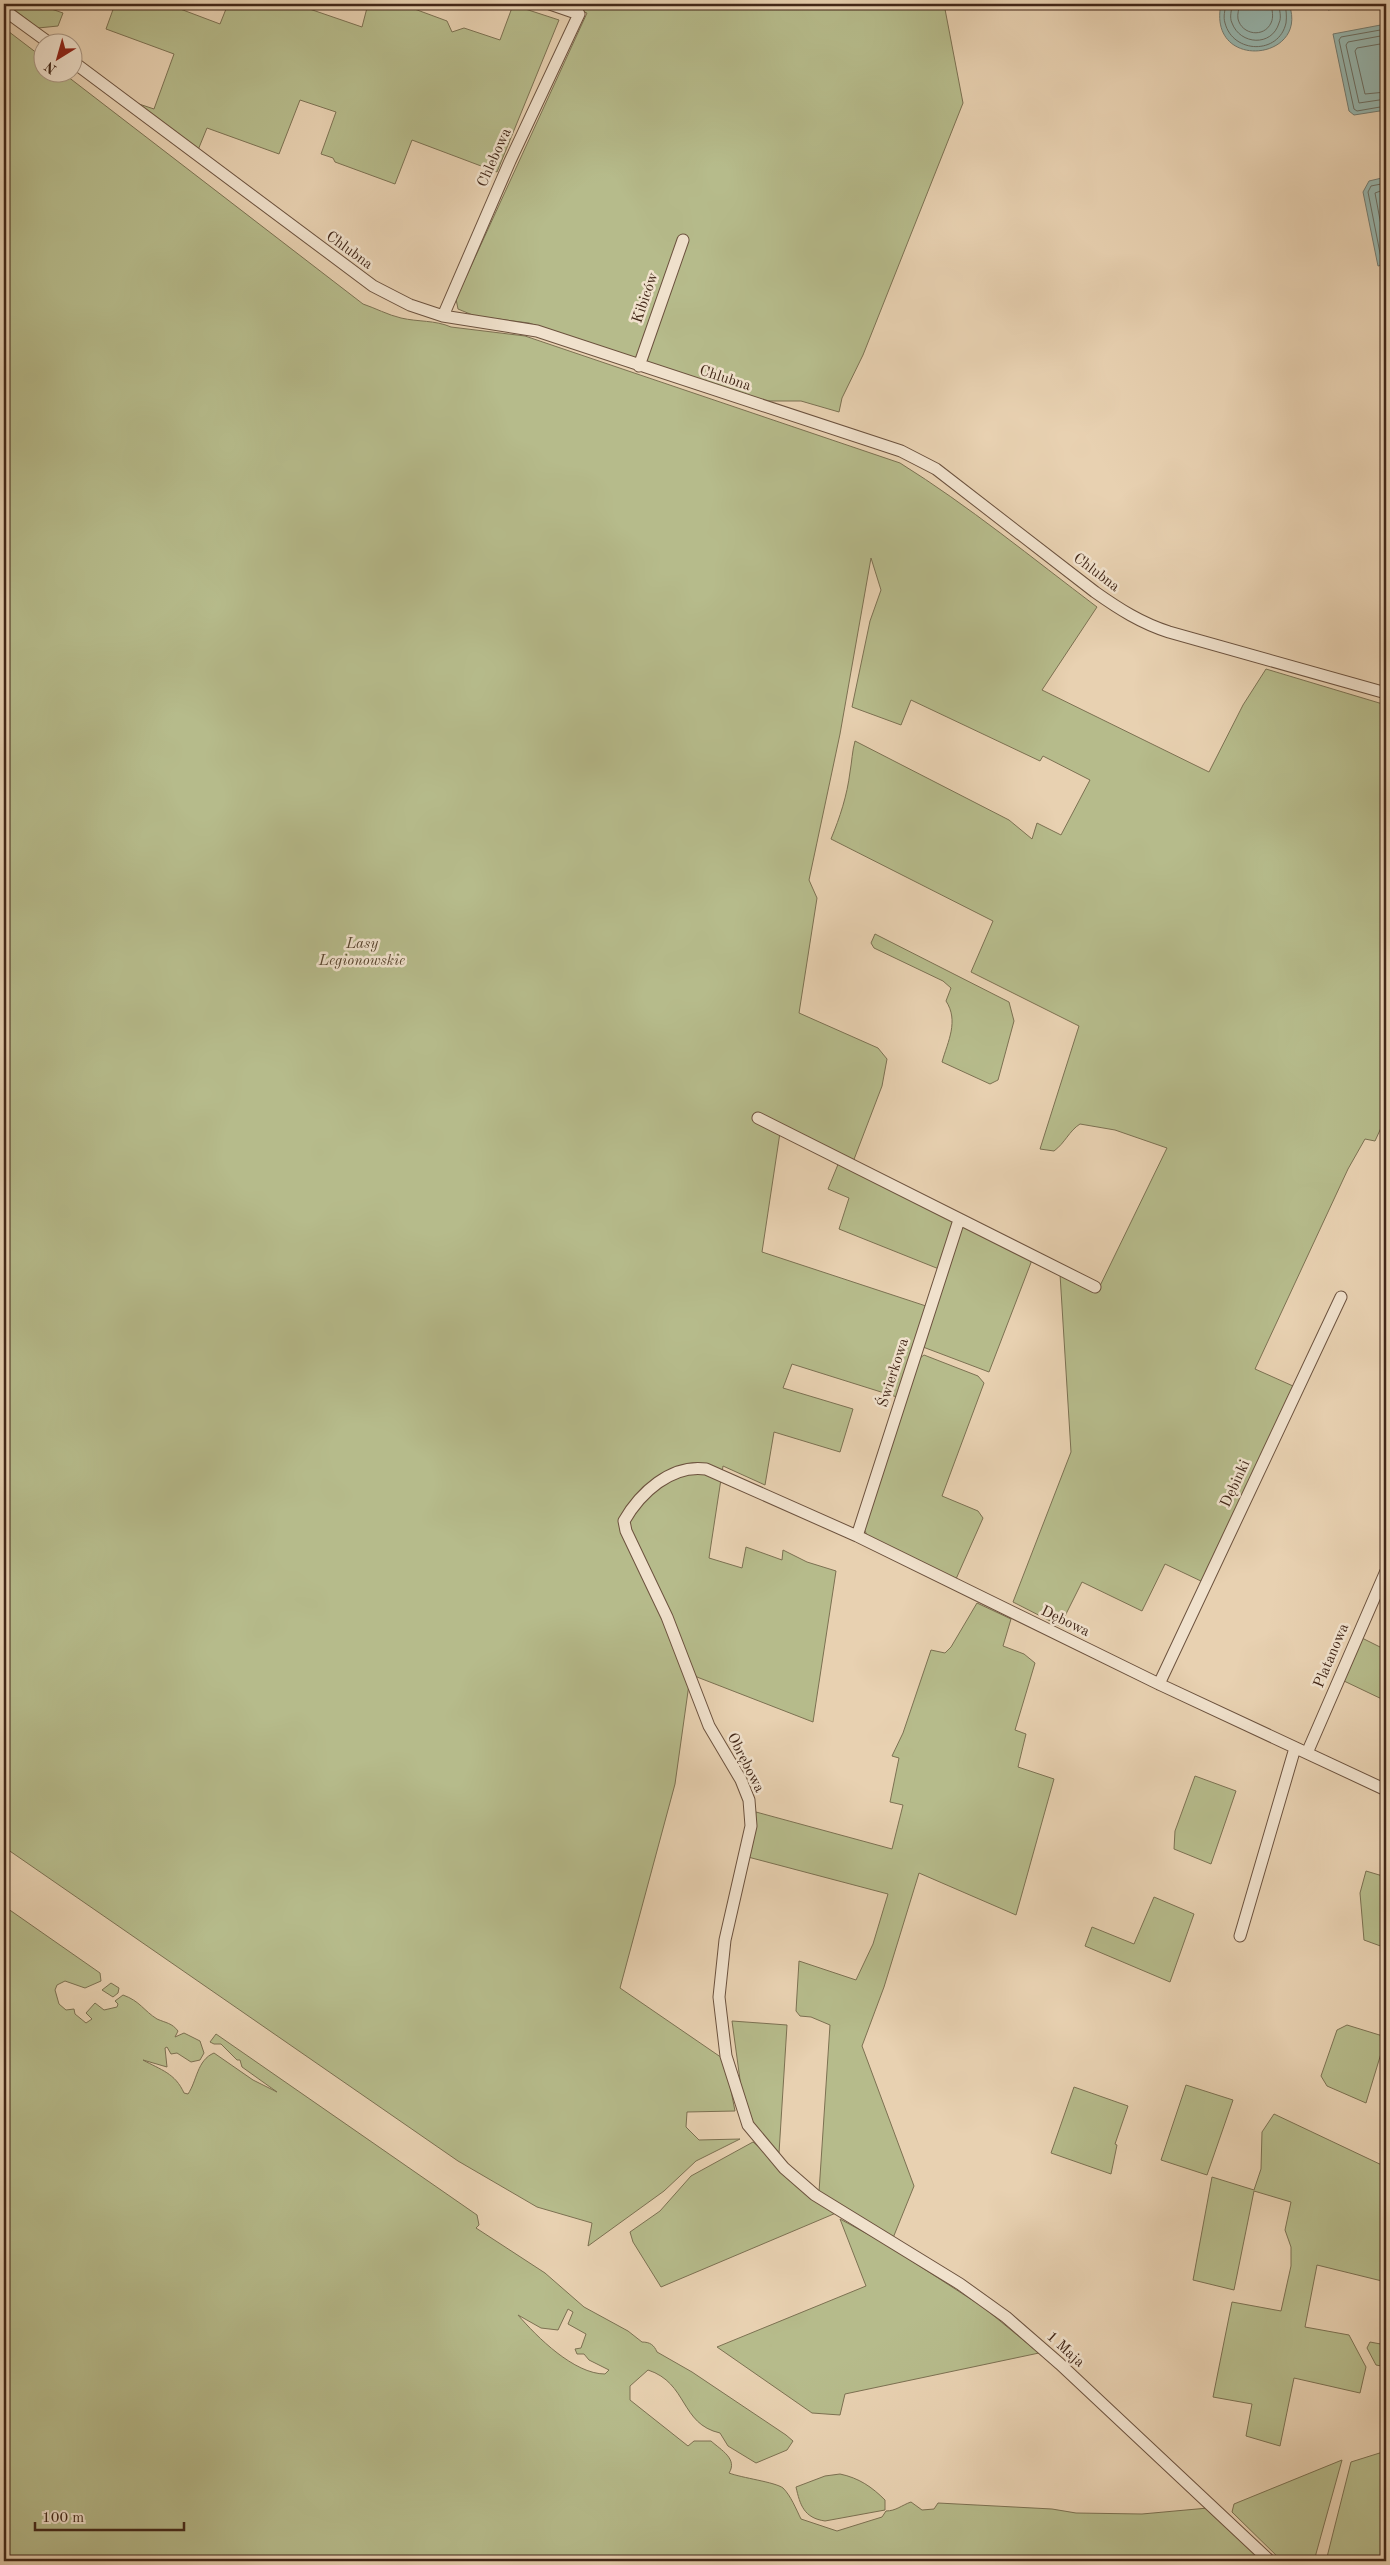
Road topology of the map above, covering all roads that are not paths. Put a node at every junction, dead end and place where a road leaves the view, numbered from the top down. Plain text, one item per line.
1 (550, 4) edge
2 (4, 10) edge
3 (34, 32) edge
4 (82, 68) edge
5 (682, 240) dead end
6 (442, 316) junction
7 (639, 366) junction
8 (1386, 694) edge
9 (758, 1118) dead end
10 (959, 1220) junction
11 (1095, 1287) dead end
12 (1342, 1297) dead end
13 (732, 1480) joint
14 (857, 1536) junction
15 (1386, 1571) edge
16 (1158, 1684) junction
17 (1296, 1748) junction
18 (1307, 1753) junction
19 (1386, 1790) edge
20 (1240, 1936) dead end
21 (815, 2194) joint
22 (1270, 2561) edge

1 - 6 street, Chlebowa
2 - 3 street
4 - 6 street, Chlubna
5 - 7 street, Kibiców
6 - 7 street, Chlubna
7 - 8 street, Chlubna
9 - 10 street
10 - 11 street
10 - 14 street, Świerkowa
12 - 16 street, Dębinki
13 - 14 street, Dębowa
13 - 21 street, Obrębowa
14 - 16 street, Dębowa
15 - 18 street, Platanowa
16 - 17 street, Dębowa
17 - 18 street, Dębowa
17 - 20 street
18 - 19 street, Dębowa
21 - 22 street, 1 Maja

